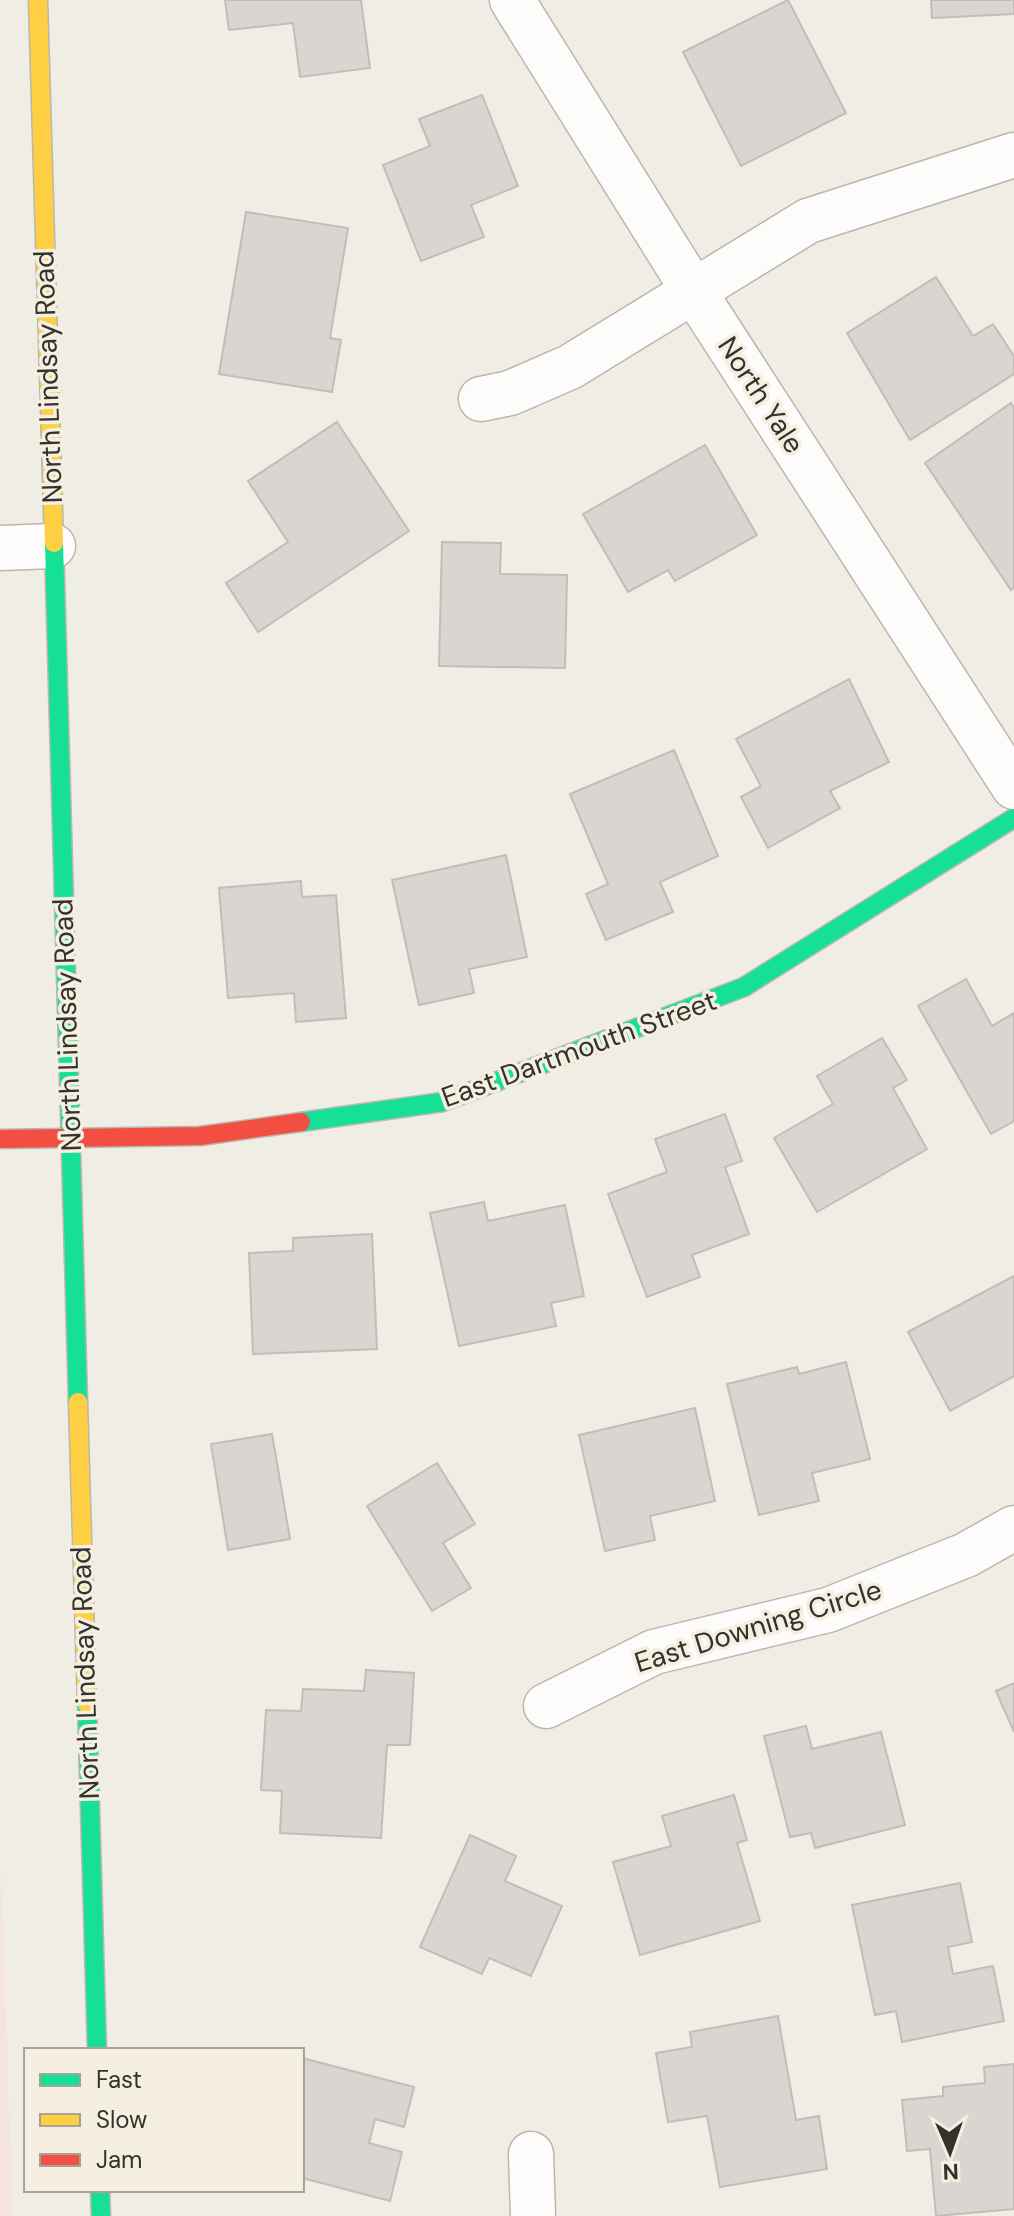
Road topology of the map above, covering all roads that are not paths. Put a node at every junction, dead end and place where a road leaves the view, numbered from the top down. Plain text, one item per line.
1 (38, 0) edge
2 (512, 0) edge
3 (1014, 155) edge
4 (693, 290) junction
5 (481, 399) dead end
6 (53, 546) junction
7 (0, 548) edge
8 (1014, 787) edge
9 (1014, 818) edge
10 (70, 1137) junction
11 (0, 1139) edge
12 (1014, 1528) edge
13 (546, 1706) dead end
14 (97, 2048) edge
15 (531, 2154) dead end
16 (100, 2192) edge
17 (101, 2216) edge
18 (533, 2216) edge

1 - 6 main road, North Lindsay Road
2 - 4 street, North Yale
3 - 4 street
4 - 5 street
4 - 8 street, North Yale
6 - 7 street
6 - 10 main road, North Lindsay Road
9 - 10 main road, East Dartmouth Street
10 - 11 main road, East Dartmouth Street
10 - 14 main road, North Lindsay Road
12 - 13 street, East Downing Circle
15 - 18 street
16 - 17 main road

